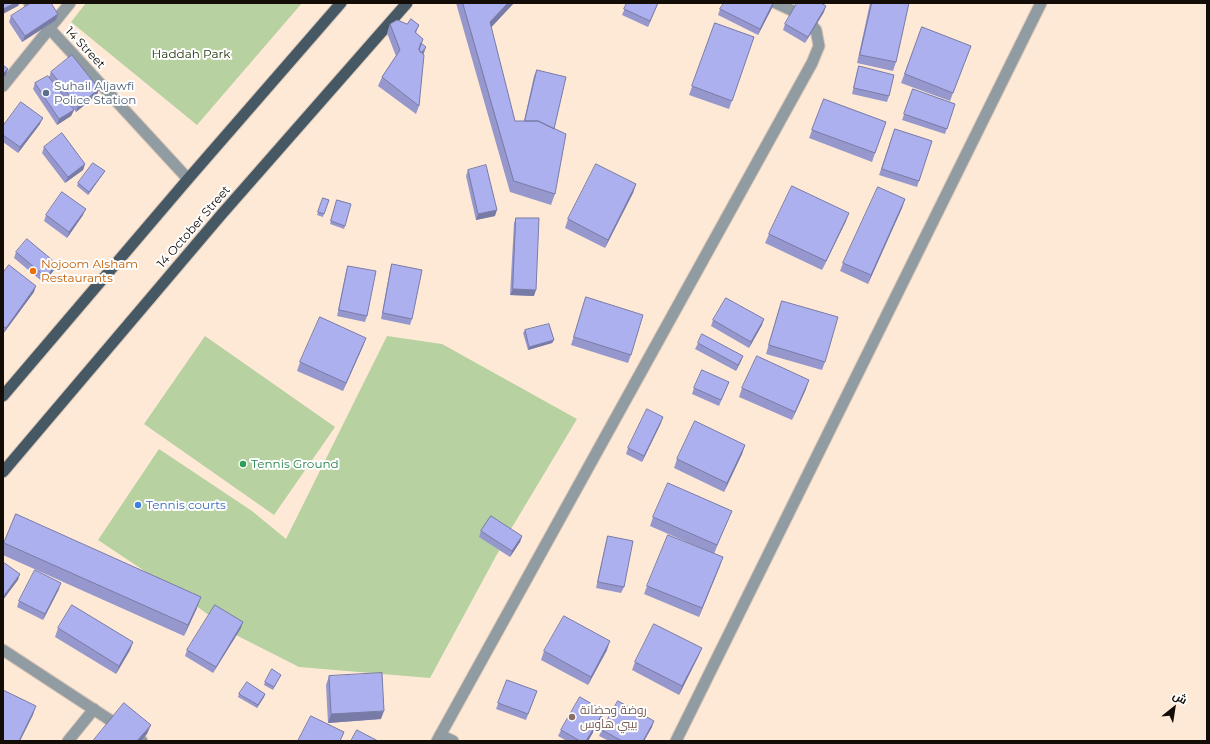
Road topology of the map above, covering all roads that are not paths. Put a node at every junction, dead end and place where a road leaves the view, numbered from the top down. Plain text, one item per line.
1 (29, 3) edge
2 (70, 3) edge
3 (341, 3) edge
4 (407, 3) edge
5 (776, 3) edge
6 (1041, 3) edge
7 (49, 28) junction
8 (3, 86) edge
9 (188, 179) junction
10 (3, 396) edge
11 (3, 472) edge
12 (3, 650) edge
13 (94, 709) junction
14 (439, 738) edge
15 (68, 741) edge
16 (142, 741) edge
17 (453, 741) edge
18 (676, 741) edge

1 - 7 street, 14 Street
2 - 7 street
3 - 9 main road
4 - 11 main road, 14 October Street
5 - 14 street
6 - 18 street
7 - 8 street
7 - 9 street, 14 Street
9 - 10 main road
12 - 13 street
13 - 15 street
13 - 16 street
14 - 17 street

